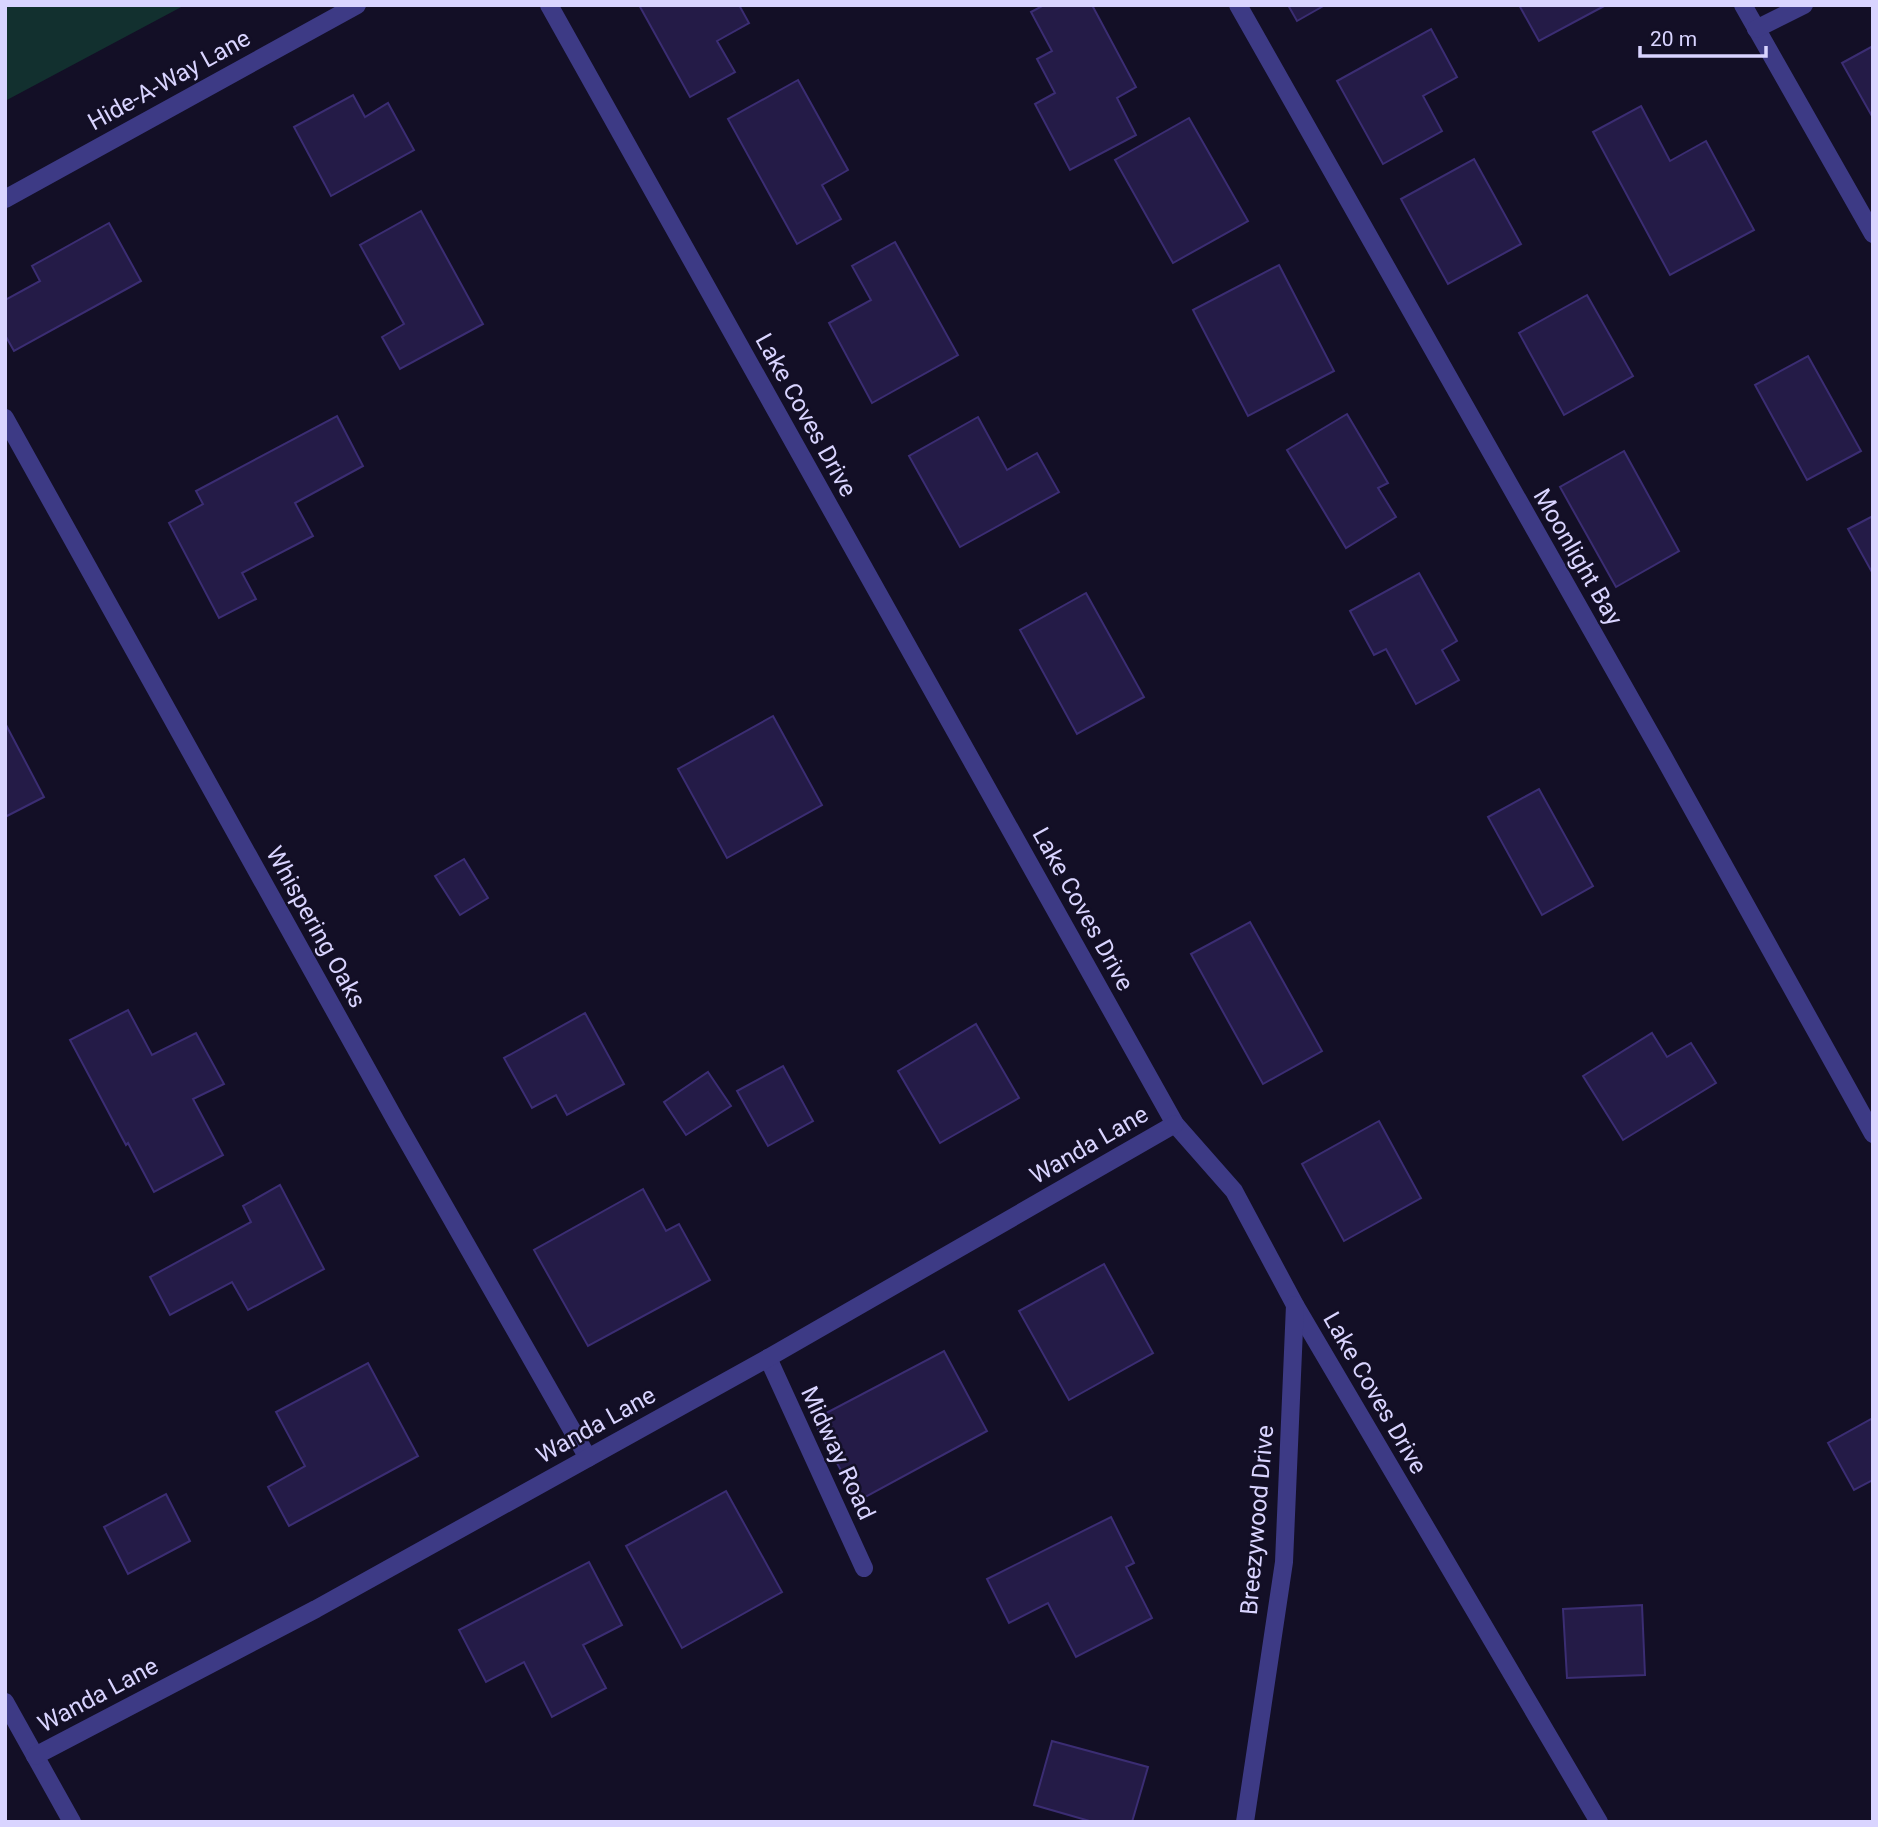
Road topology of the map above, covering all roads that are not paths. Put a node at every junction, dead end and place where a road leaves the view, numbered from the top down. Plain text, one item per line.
1 (357, 5) edge
2 (549, 5) edge
3 (1238, 5) edge
4 (1743, 5) edge
5 (1804, 5) edge
6 (1756, 29) junction
7 (5, 199) edge
8 (1873, 234) edge
9 (5, 418) edge
10 (1175, 1124) junction
11 (1873, 1134) edge
12 (1295, 1305) junction
13 (768, 1358) junction
14 (588, 1458) junction
15 (864, 1568) dead end
16 (5, 1702) edge
17 (35, 1756) junction
18 (72, 1822) edge
19 (1245, 1822) edge
20 (1599, 1822) edge

1 - 7 street, Hide-A-Way Lane
2 - 10 street, Lake Coves Drive
3 - 11 street, Moonlight Bay
4 - 6 street
5 - 6 street
6 - 8 street
9 - 14 street, Whispering Oaks
10 - 12 street, Lake Coves Drive
10 - 13 street, Wanda Lane
12 - 19 street, Breezywood Drive
12 - 20 street, Lake Coves Drive
13 - 14 street, Wanda Lane
13 - 15 street, Midway Road
14 - 17 street, Wanda Lane
16 - 17 street
17 - 18 street

